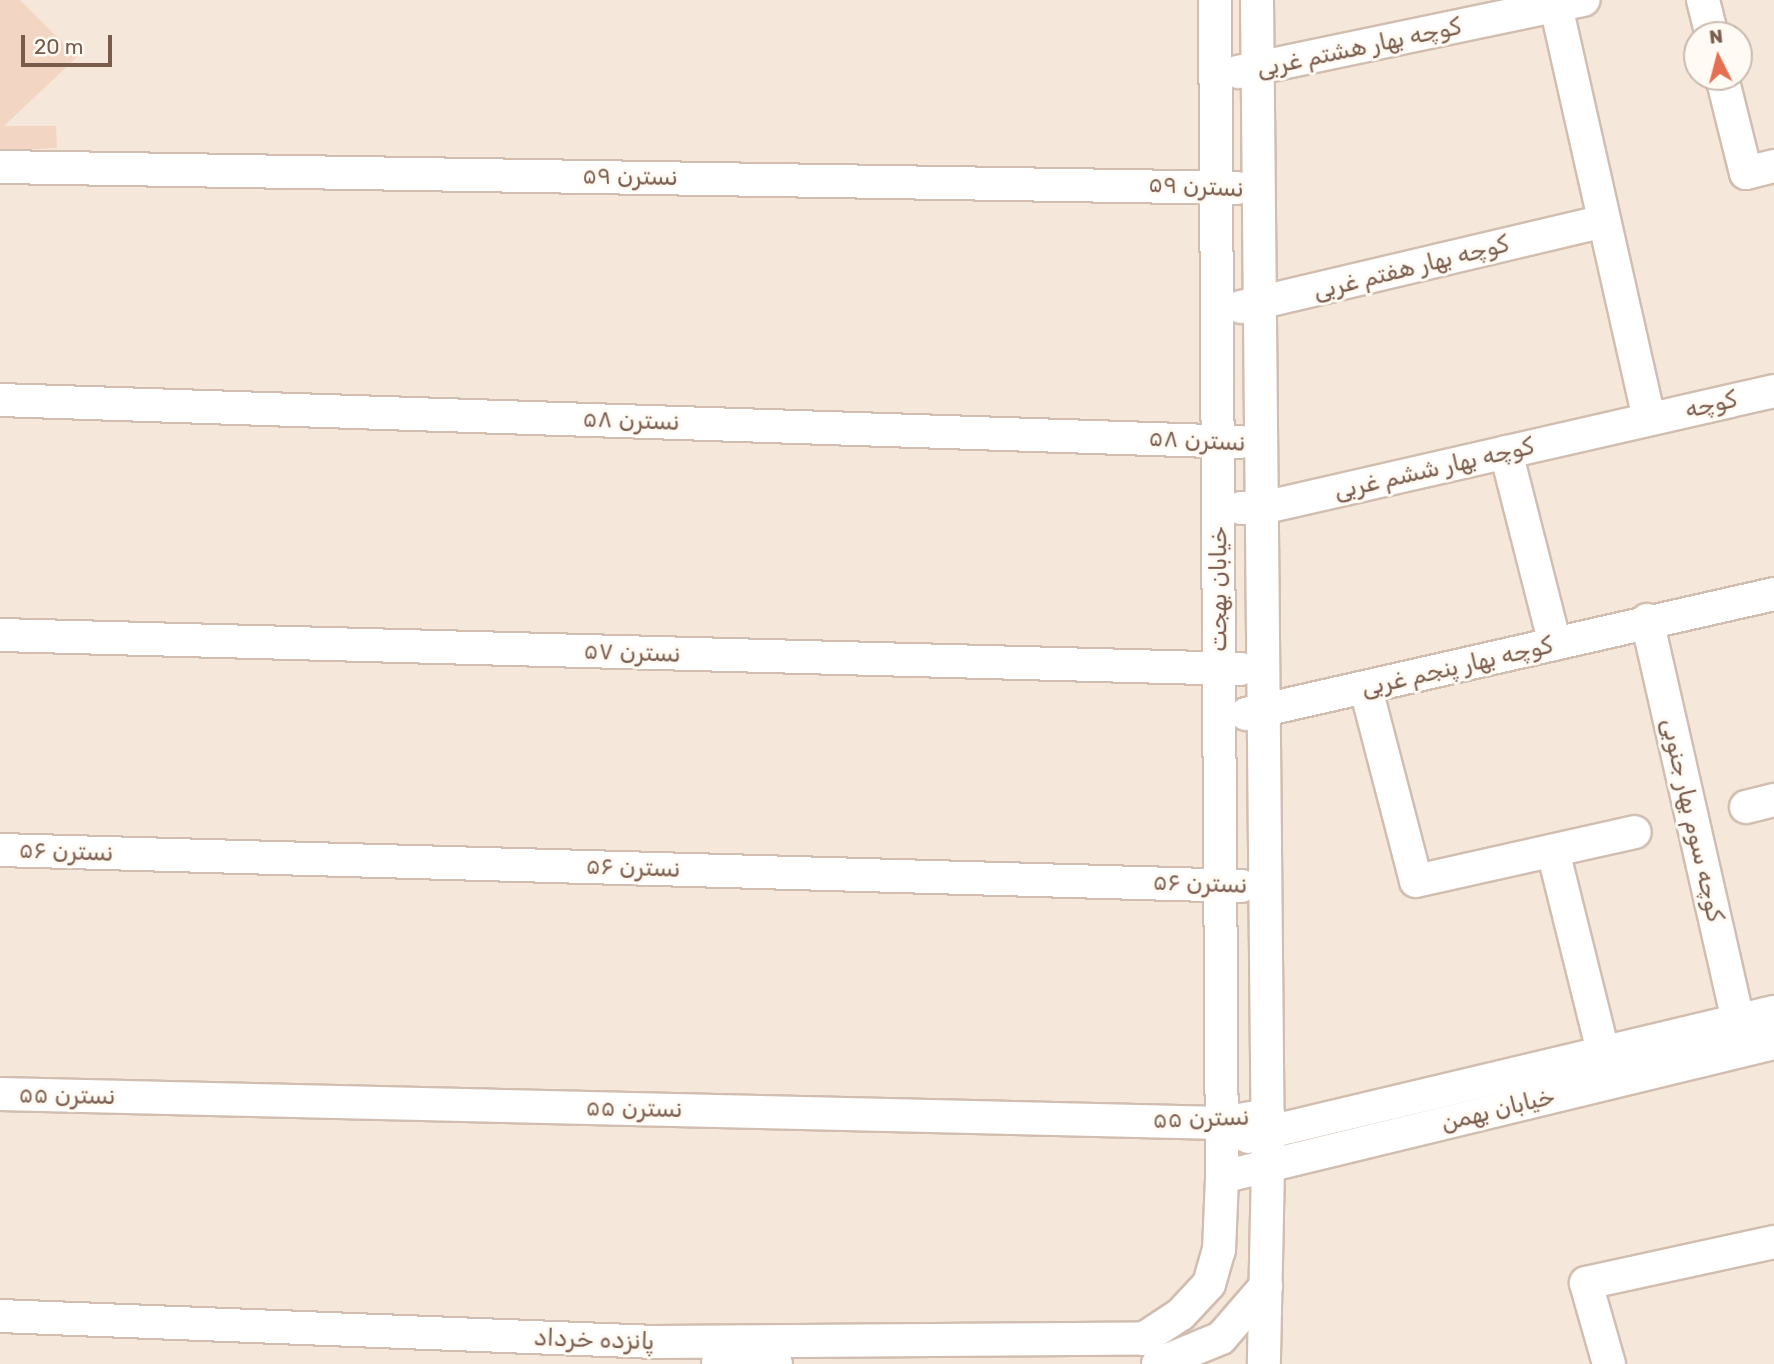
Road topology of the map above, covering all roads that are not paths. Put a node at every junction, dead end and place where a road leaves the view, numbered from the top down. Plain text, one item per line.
1 (1215, 0) edge
2 (1257, 0) edge
3 (1703, 0) edge
4 (1570, 3) edge
5 (1708, 21) edge
6 (1258, 70) junction
7 (1215, 75) junction
8 (1726, 91) edge
9 (1774, 166) edge
10 (0, 167) edge
11 (1217, 185) junction
12 (1259, 191) junction
13 (1604, 221) junction
14 (1260, 305) junction
15 (1218, 309) junction
16 (1774, 391) edge
17 (0, 400) edge
18 (1649, 419) junction
19 (1219, 441) junction
20 (1261, 444) junction
21 (1506, 452) junction
22 (1262, 508) junction
23 (1219, 509) junction
24 (1774, 594) edge
25 (1647, 620) junction
26 (0, 635) edge
27 (1555, 644) junction
28 (1264, 668) junction
29 (1220, 669) junction
30 (1366, 689) junction
31 (1264, 713) junction
32 (1220, 715) junction
33 (1635, 832) dead end
34 (0, 850) edge
35 (1553, 851) junction
36 (1220, 885) junction
37 (1266, 887) junction
38 (1774, 1012) edge
39 (1738, 1021) junction
40 (1774, 1043) edge
41 (1604, 1055) junction
42 (0, 1094) edge
43 (1268, 1125) junction
44 (1221, 1132) junction
45 (1268, 1166) junction
46 (1222, 1177) junction
47 (1774, 1242) edge
48 (1219, 1250) junction
49 (1266, 1286) junction
50 (0, 1316) edge
51 (0, 1334) edge
52 (1221, 1351) edge
53 (776, 1364) edge
54 (1158, 1364) edge
55 (1264, 1364) edge
56 (1609, 1364) edge

1 - 7 street, خیابان بهجت
2 - 6 street, خیابان بهجت
3 - 5 street
4 - 6 street, کوچه بهار هشتم غربی
4 - 13 street
6 - 7 street, کوچه بهار هشتم غربی
6 - 12 street, خیابان بهجت
7 - 11 street, خیابان بهجت
8 - 9 street
10 - 11 street, نسترن ۵۹
11 - 12 street, نسترن ۵۹
11 - 15 street, خیابان بهجت
12 - 14 street, خیابان بهجت
13 - 14 street, کوچه بهار هفتم غربی
13 - 18 street
14 - 15 street, کوچه بهار هفتم غربی
14 - 20 street, خیابان بهجت
15 - 19 street, خیابان بهجت
16 - 18 street, کوچه
17 - 19 street, نسترن ۵۸
18 - 21 street, کوچه بهار ششم غربی
19 - 20 street, نسترن ۵۸
19 - 23 street, خیابان بهجت
20 - 22 street, خیابان بهجت
21 - 22 street, کوچه بهار ششم غربی
21 - 27 street
22 - 23 street, کوچه بهار ششم غربی
22 - 28 street, خیابان بهجت
23 - 29 street, خیابان بهجت
24 - 25 street, کوچه بهار پنجم غربی
25 - 27 street, کوچه بهار پنجم غربی
25 - 39 street, کوچه سوم بهار جنوبی
26 - 29 street, نسترن ۵۷
27 - 30 street, کوچه بهار پنجم غربی
28 - 29 street, نسترن ۵۷
28 - 31 street, خیابان بهجت
29 - 32 street, خیابان بهجت
30 - 31 street, کوچه بهار پنجم غربی
30 - 35 street
31 - 32 street, کوچه بهار پنجم غربی
31 - 37 street, خیابان بهجت
32 - 36 street, خیابان بهجت
33 - 35 street
34 - 36 street, نسترن ۵۶
35 - 41 street
36 - 37 street, نسترن ۵۶
36 - 44 street, خیابان بهجت
37 - 43 street, خیابان بهجت
38 - 39 street, خیابان بهمن
39 - 41 street, خیابان بهمن
40 - 45 street, خیابان بهمن
41 - 43 street, خیابان بهمن
42 - 44 street, نسترن ۵۵
43 - 44 street, خیابان بهمن
43 - 45 street, خیابان بهجت
44 - 46 street, خیابان بهجت
45 - 46 street, خیابان بهمن
45 - 49 street, خیابان بهجت
46 - 48 street, خیابان بهجت
47 - 56 street
48 - 50 street, پانزده خرداد
48 - 52 street
49 - 52 street
49 - 55 street, خیابان بهجت
51 - 53 street, پانزده خرداد
52 - 54 street

